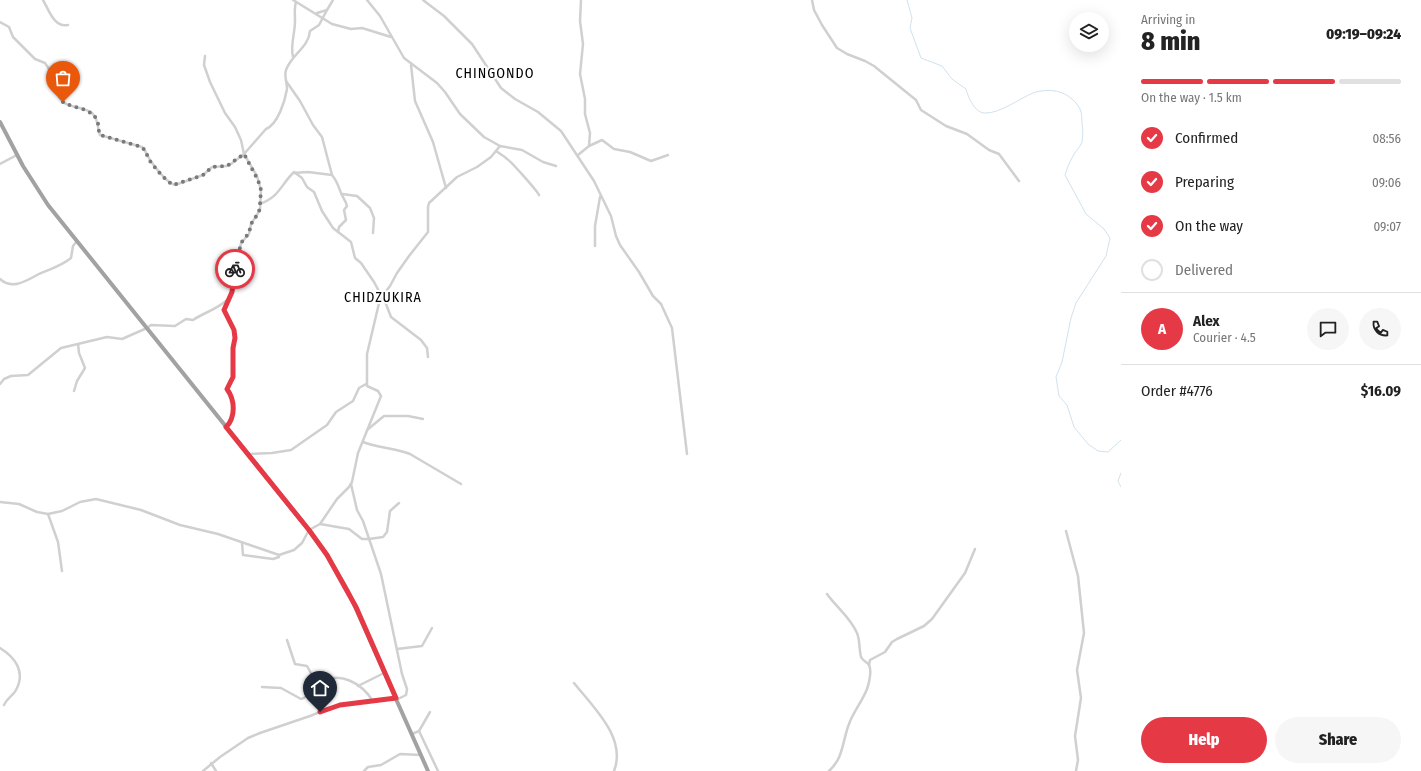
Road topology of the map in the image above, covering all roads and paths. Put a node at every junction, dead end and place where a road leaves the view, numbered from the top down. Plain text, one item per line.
1 (43, 0) edge
2 (333, 0) edge
3 (367, 0) edge
4 (423, 0) edge
5 (581, 0) edge
6 (812, 0) edge
7 (295, 1) edge
8 (327, 10) junction
9 (315, 12) junction
10 (323, 18) junction
11 (0, 22) edge
12 (68, 26) dead end
13 (392, 38) junction
14 (205, 56) dead end
15 (293, 57) junction
16 (411, 64) junction
17 (286, 81) junction
18 (0, 122) edge
19 (500, 146) junction
20 (589, 146) junction
21 (496, 151) junction
22 (244, 154) junction
23 (17, 155) junction
24 (578, 155) junction
25 (668, 155) dead end
26 (0, 164) edge
27 (556, 166) dead end
28 (294, 172) junction
29 (332, 174) junction
30 (1019, 181) dead end
31 (446, 188) junction
32 (341, 194) junction
33 (539, 195) dead end
34 (600, 195) junction
35 (260, 204) junction
36 (338, 232) junction
37 (374, 233) dead end
38 (77, 240) junction
39 (595, 246) dead end
40 (0, 280) edge
41 (381, 297) junction
42 (229, 299) junction
43 (147, 328) junction
44 (78, 344) junction
45 (428, 357) dead end
46 (0, 384) edge
47 (366, 384) junction
48 (74, 391) dead end
49 (423, 419) dead end
50 (226, 427) junction
51 (367, 431) junction
52 (363, 442) junction
53 (248, 454) junction
54 (687, 454) dead end
55 (351, 484) junction
56 (461, 484) dead end
57 (0, 502) edge
58 (400, 503) dead end
59 (48, 514) junction
60 (320, 524) junction
61 (309, 530) junction
62 (1066, 532) dead end
63 (368, 539) junction
64 (242, 543) junction
65 (975, 549) dead end
66 (279, 555) junction
67 (62, 571) dead end
68 (828, 594) dead end
69 (432, 628) dead end
70 (287, 640) dead end
71 (0, 648) edge
72 (397, 649) junction
73 (869, 666) junction
74 (384, 672) junction
75 (574, 683) dead end
76 (318, 686) junction
77 (358, 686) junction
78 (262, 687) dead end
79 (396, 699) junction
80 (373, 701) junction
81 (4, 705) dead end
82 (430, 712) dead end
83 (419, 732) junction
84 (412, 734) junction
85 (421, 755) junction
86 (211, 764) junction
87 (203, 771) edge
88 (216, 771) edge
89 (364, 771) edge
90 (428, 771) edge
91 (438, 771) edge
92 (614, 771) edge
93 (829, 771) edge
94 (1076, 771) edge

1 - 12 street
2 - 8 street
3 - 13 street
4 - 24 street
5 - 20 street
6 - 30 street
7 - 9 street
7 - 15 street
8 - 9 street
8 - 10 street
9 - 10 street
10 - 13 street
10 - 15 street
11 - 22 street
13 - 16 street
14 - 22 street
15 - 17 street
16 - 19 street
16 - 31 street
17 - 22 street
17 - 29 street
18 - 23 highway
19 - 21 street
19 - 27 street
20 - 24 street
20 - 25 street
21 - 31 street
21 - 33 street
22 - 35 street
23 - 26 street
23 - 38 highway
24 - 34 street
28 - 29 street
28 - 35 street
28 - 36 street
29 - 32 street
31 - 41 street
32 - 36 street
32 - 37 street
34 - 39 street
34 - 54 street
35 - 42 street
36 - 41 street
38 - 40 street
38 - 43 highway
41 - 45 street
41 - 47 street
42 - 43 street
42 - 50 street
43 - 44 street
43 - 50 highway
44 - 46 street
44 - 48 street
47 - 51 street
47 - 53 street
49 - 51 street
50 - 53 highway
51 - 52 street
52 - 55 street
52 - 56 street
53 - 61 highway
55 - 60 street
55 - 63 street
57 - 59 street
58 - 63 street
59 - 64 street
59 - 67 street
60 - 61 street
60 - 63 street
61 - 66 street
61 - 74 highway
62 - 94 street
63 - 72 street
64 - 66 street
64 - 66 street
65 - 73 street
68 - 73 street
69 - 72 street
70 - 76 street
71 - 81 street
72 - 79 street
73 - 93 street
74 - 77 street
74 - 79 highway
75 - 92 street
76 - 77 street
76 - 78 street
77 - 80 street
79 - 80 street
79 - 84 highway
80 - 86 street
82 - 83 street
83 - 84 street
83 - 91 street
84 - 85 highway
85 - 89 street
85 - 90 highway
86 - 87 street
86 - 88 street

